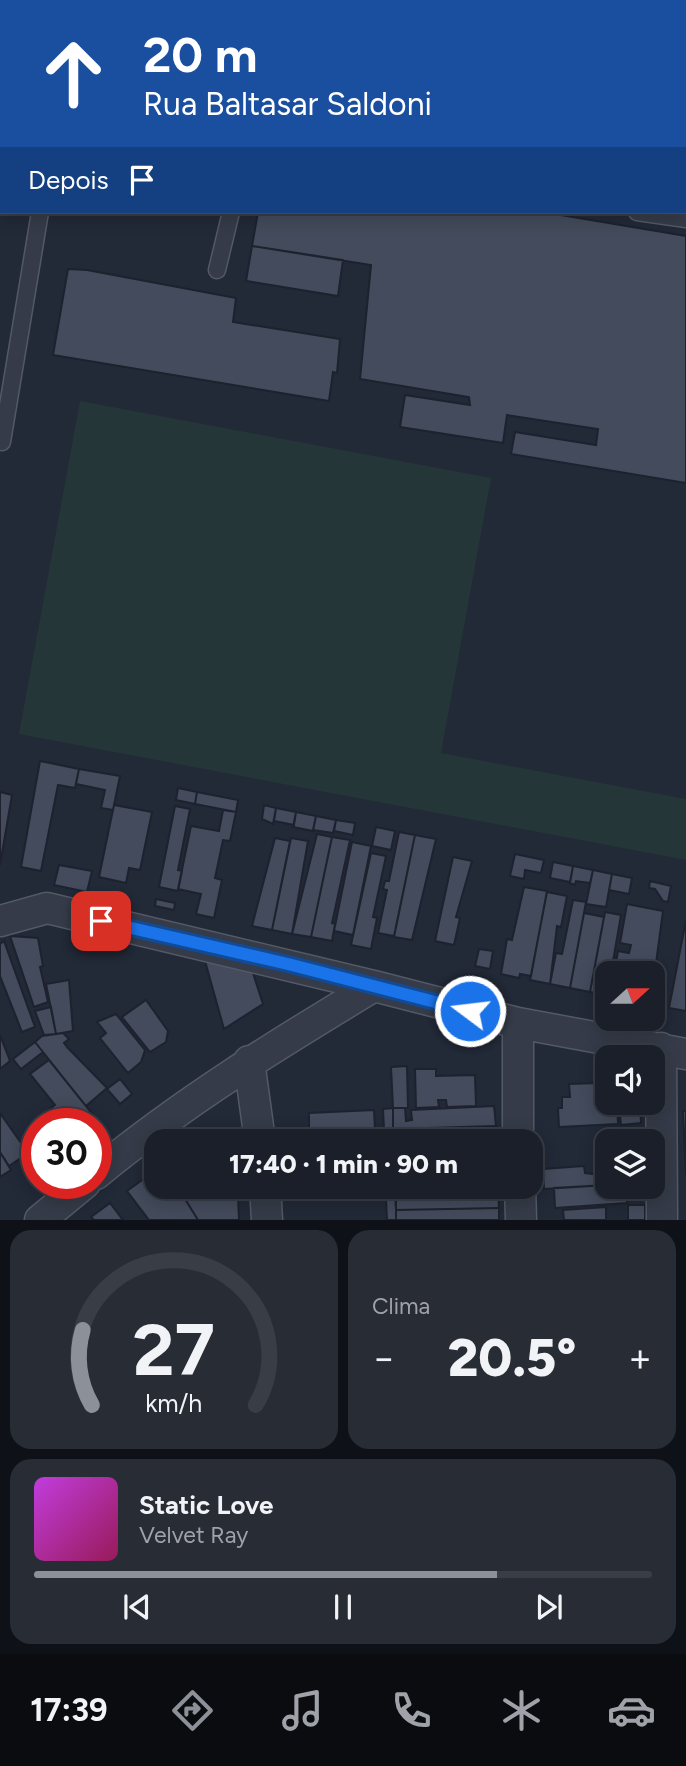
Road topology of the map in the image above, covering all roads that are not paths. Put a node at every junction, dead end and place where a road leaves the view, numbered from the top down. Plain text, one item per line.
1 (40, 214) edge
2 (231, 214) edge
3 (651, 214) edge
4 (686, 219) edge
5 (217, 270) dead end
6 (2, 442) dead end
7 (0, 921) edge
8 (374, 986) junction
9 (518, 1023) junction
10 (673, 1051) edge
11 (248, 1061) junction
12 (258, 1129) edge
13 (518, 1129) edge
14 (112, 1161) edge
15 (66, 1199) edge
16 (266, 1199) edge
17 (520, 1199) edge
18 (40, 1220) edge
19 (267, 1220) edge
20 (521, 1220) edge
21 (662, 1220) edge

1 - 6 lane
2 - 5 lane
3 - 4 lane
7 - 8 street
8 - 9 street
8 - 11 street
9 - 10 street
9 - 13 street
10 - 21 street
11 - 12 street
11 - 14 street
15 - 18 street
16 - 19 street
17 - 20 street

